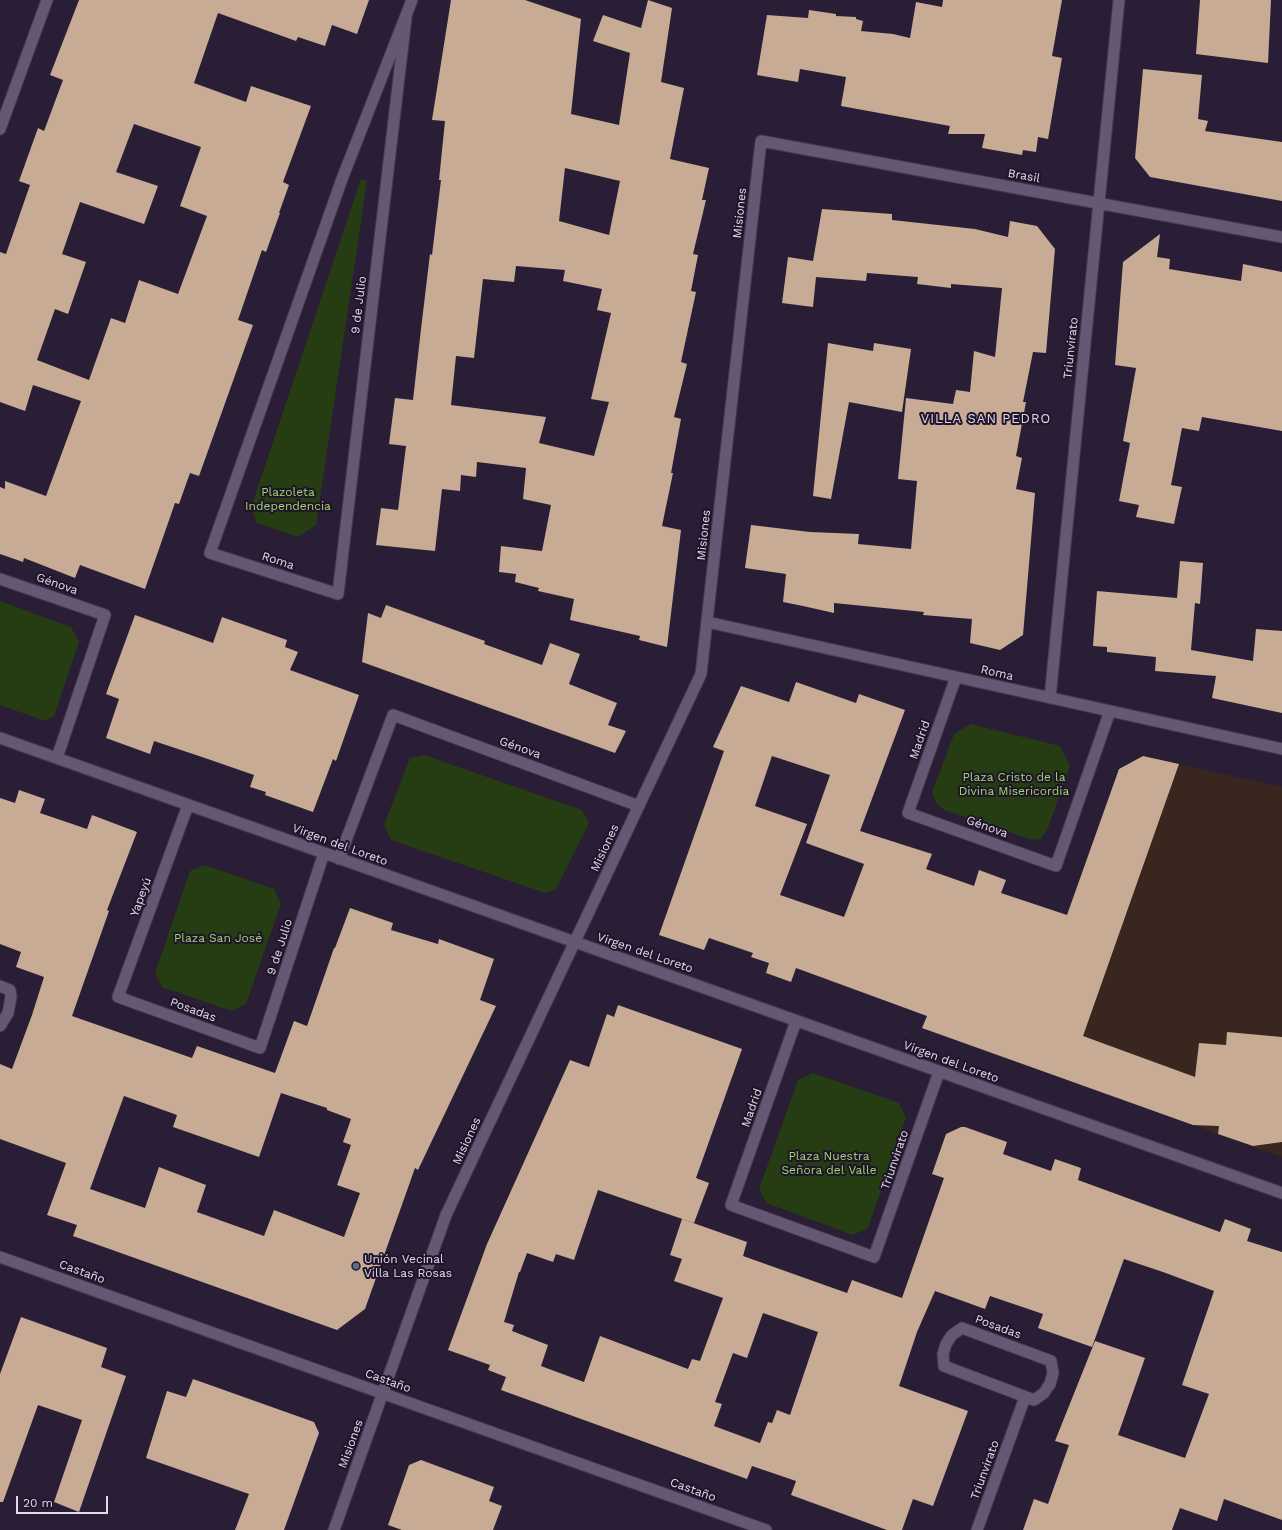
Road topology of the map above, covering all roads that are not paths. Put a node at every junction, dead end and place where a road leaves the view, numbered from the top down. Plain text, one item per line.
1 (47, 0) edge
2 (412, 0) edge
3 (1118, 0) edge
4 (406, 18) junction
5 (0, 129) edge
6 (761, 141) joint
7 (1099, 203) junction
8 (1282, 237) edge
9 (210, 553) joint
10 (0, 578) edge
11 (338, 594) joint
12 (707, 622) junction
13 (956, 677) junction
14 (1050, 698) junction
15 (1110, 711) junction
16 (0, 738) edge
17 (1282, 749) edge
18 (57, 758) junction
19 (188, 805) junction
20 (639, 806) junction
21 (908, 813) joint
22 (324, 854) junction
23 (339, 859) junction
24 (575, 942) junction
25 (0, 986) edge
26 (118, 997) joint
27 (796, 1021) junction
28 (0, 1026) edge
29 (260, 1048) joint
30 (939, 1072) junction
31 (1282, 1193) edge
32 (0, 1257) edge
33 (874, 1257) joint
34 (383, 1394) junction
35 (1025, 1397) junction
36 (334, 1530) edge
37 (766, 1530) edge
38 (977, 1530) edge

1 - 5 street
2 - 4 street, 9 de Julio
3 - 7 street, Triunvirato
4 - 9 street, 9 de Julio
4 - 11 street, 9 de Julio
6 - 7 street, Brasil
6 - 12 street, Misiones
7 - 8 street, Brasil
7 - 14 street, Triunvirato
9 - 11 street, Roma
10 - 18 street, Génova
12 - 13 street, Roma
12 - 20 street, Misiones
13 - 14 street, Roma
13 - 21 street, Madrid
14 - 15 street, Roma
15 - 17 street, Roma
15 - 21 street, Génova
16 - 18 street, Virgen del Loreto
18 - 19 street, Virgen del Loreto
19 - 22 street, Virgen del Loreto
19 - 26 street, Yapeyú
20 - 23 street, Génova
20 - 24 street, Misiones
22 - 23 street, Virgen del Loreto
22 - 29 street, 9 de Julio
23 - 24 street, Virgen del Loreto
24 - 27 street, Virgen del Loreto
24 - 34 street, Misiones
25 - 28 street
26 - 29 street, Posadas
27 - 30 street, Virgen del Loreto
27 - 33 street, Madrid
30 - 31 street, Virgen del Loreto
30 - 33 street, Triunvirato
32 - 34 street, Castaño
34 - 36 street, Misiones
34 - 37 street, Castaño
35 - 35 street, Posadas
35 - 38 street, Triunvirato

